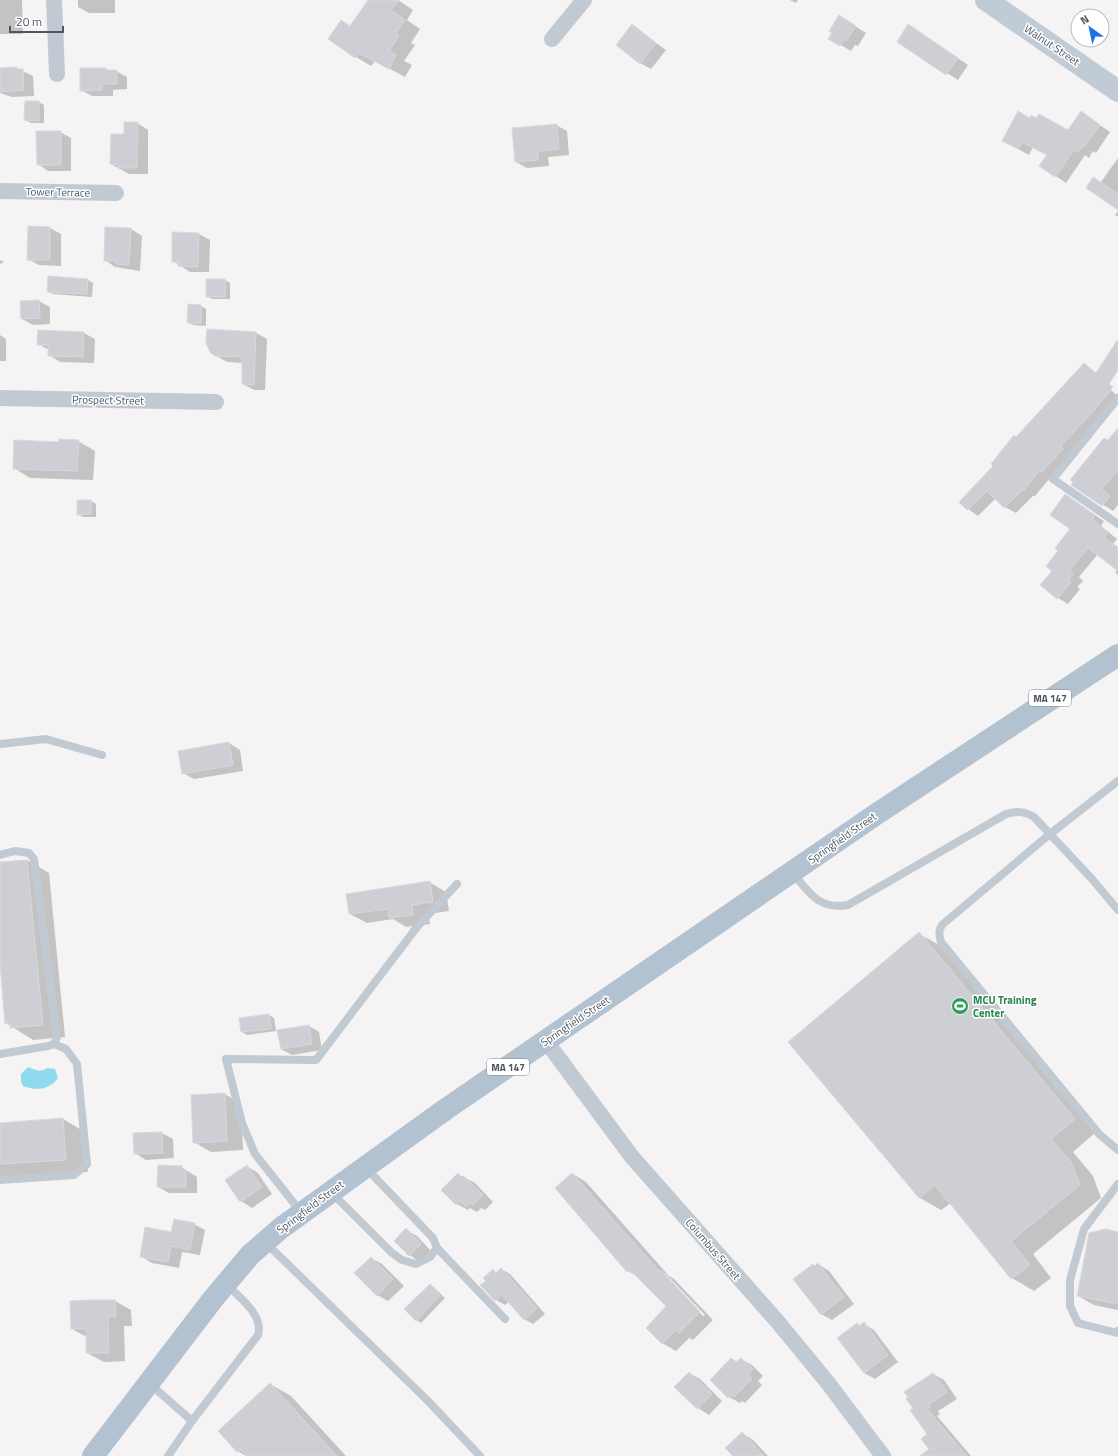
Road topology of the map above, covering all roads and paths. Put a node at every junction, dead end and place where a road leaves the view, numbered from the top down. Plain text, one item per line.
1 (54, 0) edge
2 (584, 0) edge
3 (986, 0) edge
4 (552, 39) dead end
5 (58, 74) dead end
6 (1118, 90) edge
7 (0, 191) edge
8 (116, 193) dead end
9 (0, 398) edge
10 (1118, 398) edge
11 (216, 402) dead end
12 (1118, 524) edge
13 (1118, 655) edge
14 (0, 744) edge
15 (102, 755) dead end
16 (1118, 781) edge
17 (1050, 834) junction
18 (0, 854) edge
19 (793, 873) junction
20 (457, 884) dead end
21 (1118, 910) edge
22 (546, 1041) junction
23 (54, 1044) junction
24 (0, 1054) edge
25 (1118, 1150) edge
26 (365, 1167) junction
27 (0, 1180) edge
28 (1117, 1188) edge
29 (331, 1192) junction
30 (301, 1213) junction
31 (265, 1242) junction
32 (437, 1248) junction
33 (226, 1283) junction
34 (505, 1319) dead end
35 (1118, 1332) edge
36 (149, 1383) junction
37 (192, 1421) junction
38 (93, 1456) edge
39 (168, 1456) edge
40 (480, 1456) edge
41 (883, 1456) edge

1 - 5 street
2 - 4 street
3 - 6 main road, Walnut Street
7 - 8 street, Tower Terrace
9 - 11 street, Prospect Street
10 - 12 lane
13 - 19 main road, Springfield Street / MA 147
14 - 15 lane
16 - 17 lane
17 - 19 lane
17 - 21 lane
17 - 25 lane
18 - 23 lane
19 - 22 main road, Springfield Street / MA 147
20 - 30 lane
22 - 26 main road, Springfield Street / MA 147
22 - 41 street, Columbus Street
23 - 24 lane
23 - 27 lane
26 - 29 main road, Springfield Street / MA 147
26 - 32 lane
28 - 35 lane
29 - 30 main road, Springfield Street / MA 147
29 - 32 lane
30 - 31 main road, Springfield Street / MA 147
31 - 33 main road, Springfield Street / MA 147
31 - 40 lane
32 - 34 lane
33 - 36 main road, Springfield Street / MA 147
33 - 37 lane
36 - 37 lane
36 - 38 main road, Springfield Street / MA 147
37 - 39 lane

